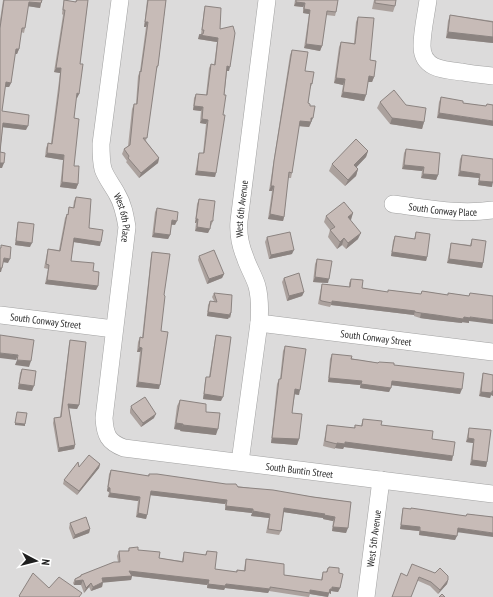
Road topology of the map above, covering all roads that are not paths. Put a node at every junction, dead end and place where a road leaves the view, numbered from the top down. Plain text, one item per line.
1 (120, 0) edge
2 (267, 0) edge
3 (428, 0) edge
4 (493, 76) edge
5 (393, 204) dead end
6 (493, 210) edge
7 (0, 315) edge
8 (259, 323) junction
9 (114, 329) junction
10 (493, 352) edge
11 (108, 438) joint
12 (240, 462) junction
13 (381, 480) junction
14 (493, 494) edge
15 (366, 597) edge

1 - 9 street, West 6th Place
2 - 8 street, West 6th Avenue
3 - 4 street
5 - 6 street, South Conway Place
7 - 9 street, South Conway Street
8 - 10 street, South Conway Street
8 - 12 street, West 6th Avenue
9 - 11 street, West 6th Place
11 - 12 street, South Buntin Street
12 - 13 street, South Buntin Street
13 - 14 street, South Buntin Street
13 - 15 street, West 5th Avenue

